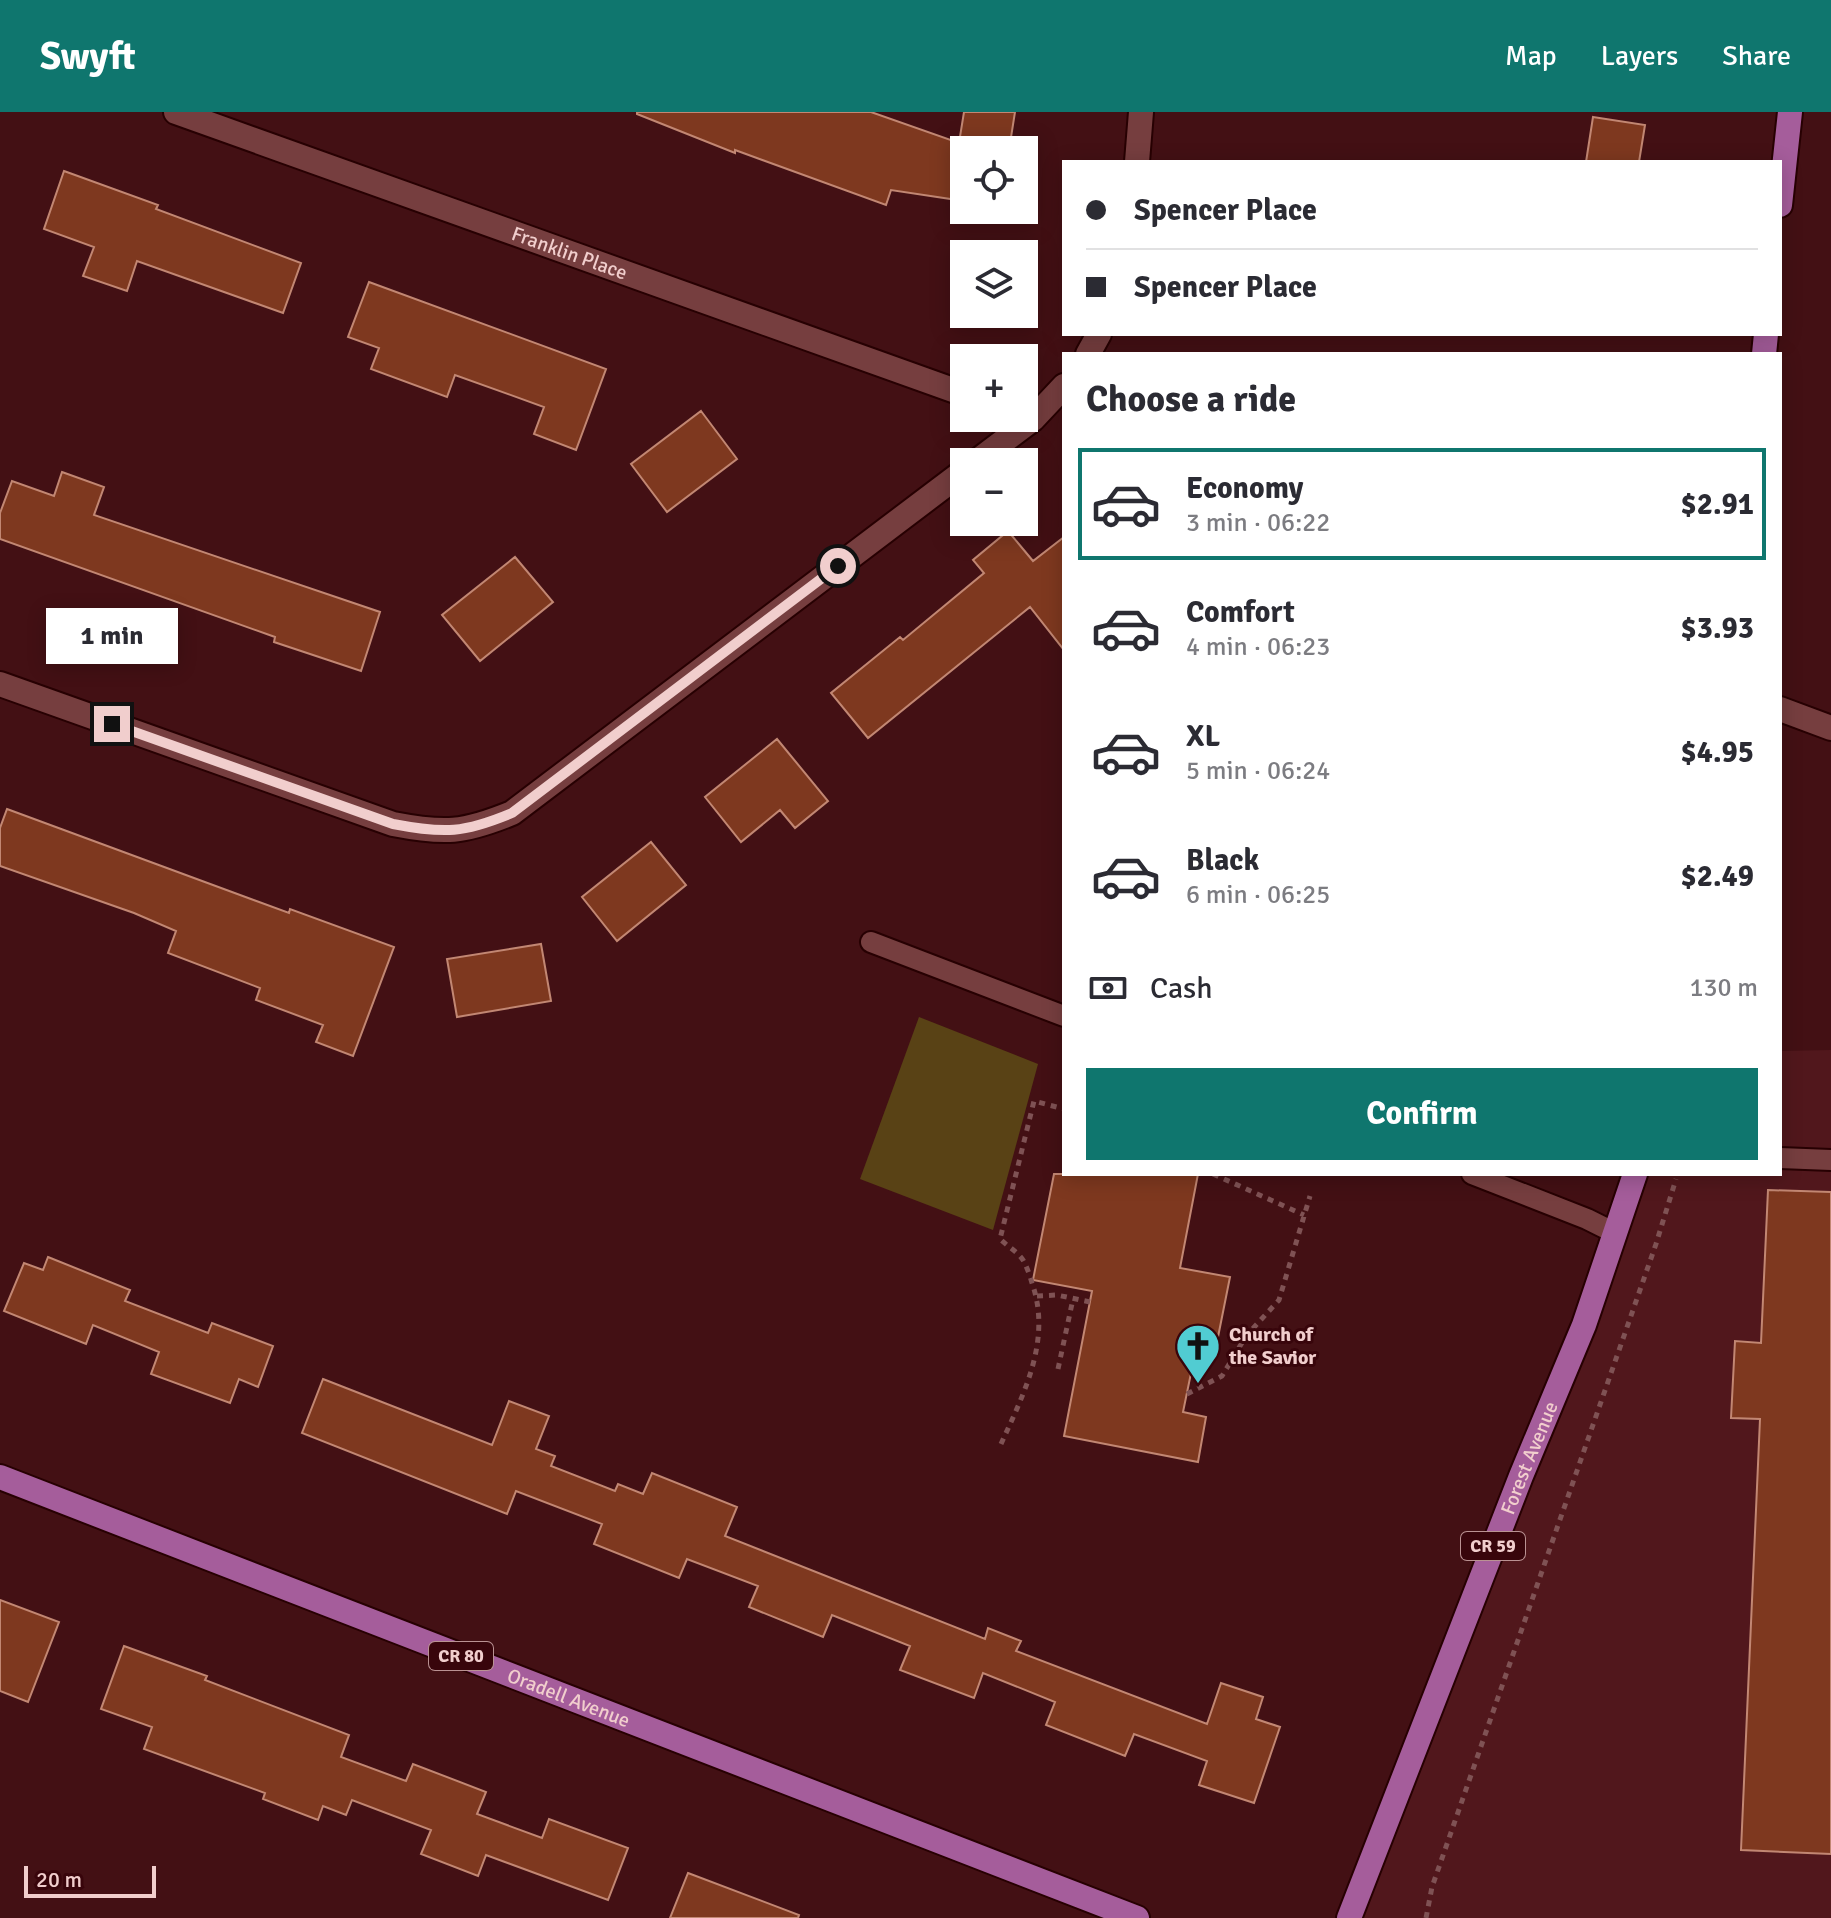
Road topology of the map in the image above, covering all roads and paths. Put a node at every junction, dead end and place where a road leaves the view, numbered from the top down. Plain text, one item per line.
1 (176, 112) edge
2 (1141, 112) edge
3 (1790, 112) edge
4 (1137, 160) edge
5 (1782, 186) edge
6 (1062, 388) edge
7 (950, 389) edge
8 (1038, 409) edge
9 (1011, 432) edge
10 (993, 448) edge
11 (950, 482) edge
12 (0, 684) edge
13 (1782, 710) edge
14 (1831, 728) edge
15 (871, 942) dead end
16 (1062, 1015) edge
17 (1062, 1108) edge
18 (1782, 1158) edge
19 (1831, 1160) edge
20 (1217, 1176) edge
21 (1477, 1176) edge
22 (1634, 1176) edge
23 (1676, 1179) dead end
24 (1310, 1196) dead end
25 (1304, 1215) junction
26 (1615, 1233) junction
27 (1037, 1296) junction
28 (1073, 1299) junction
29 (1090, 1302) dead end
30 (1058, 1369) dead end
31 (1187, 1394) dead end
32 (1001, 1444) dead end
33 (0, 1477) edge
34 (1137, 1918) edge
35 (1349, 1918) edge
36 (1426, 1918) edge

1 - 7 street, Franklin Place
2 - 4 street
3 - 5 main road
6 - 8 street
9 - 10 street
11 - 12 street
13 - 14 street
15 - 16 lane
17 - 27 path
18 - 19 lane
20 - 25 path
21 - 26 lane
22 - 26 main road, Forest Avenue / CR 59
23 - 36 path
24 - 25 path
25 - 31 path
26 - 35 main road, Forest Avenue / CR 59
27 - 28 path
27 - 32 path
28 - 29 path
28 - 30 path
33 - 34 main road, Oradell Avenue / CR 80

